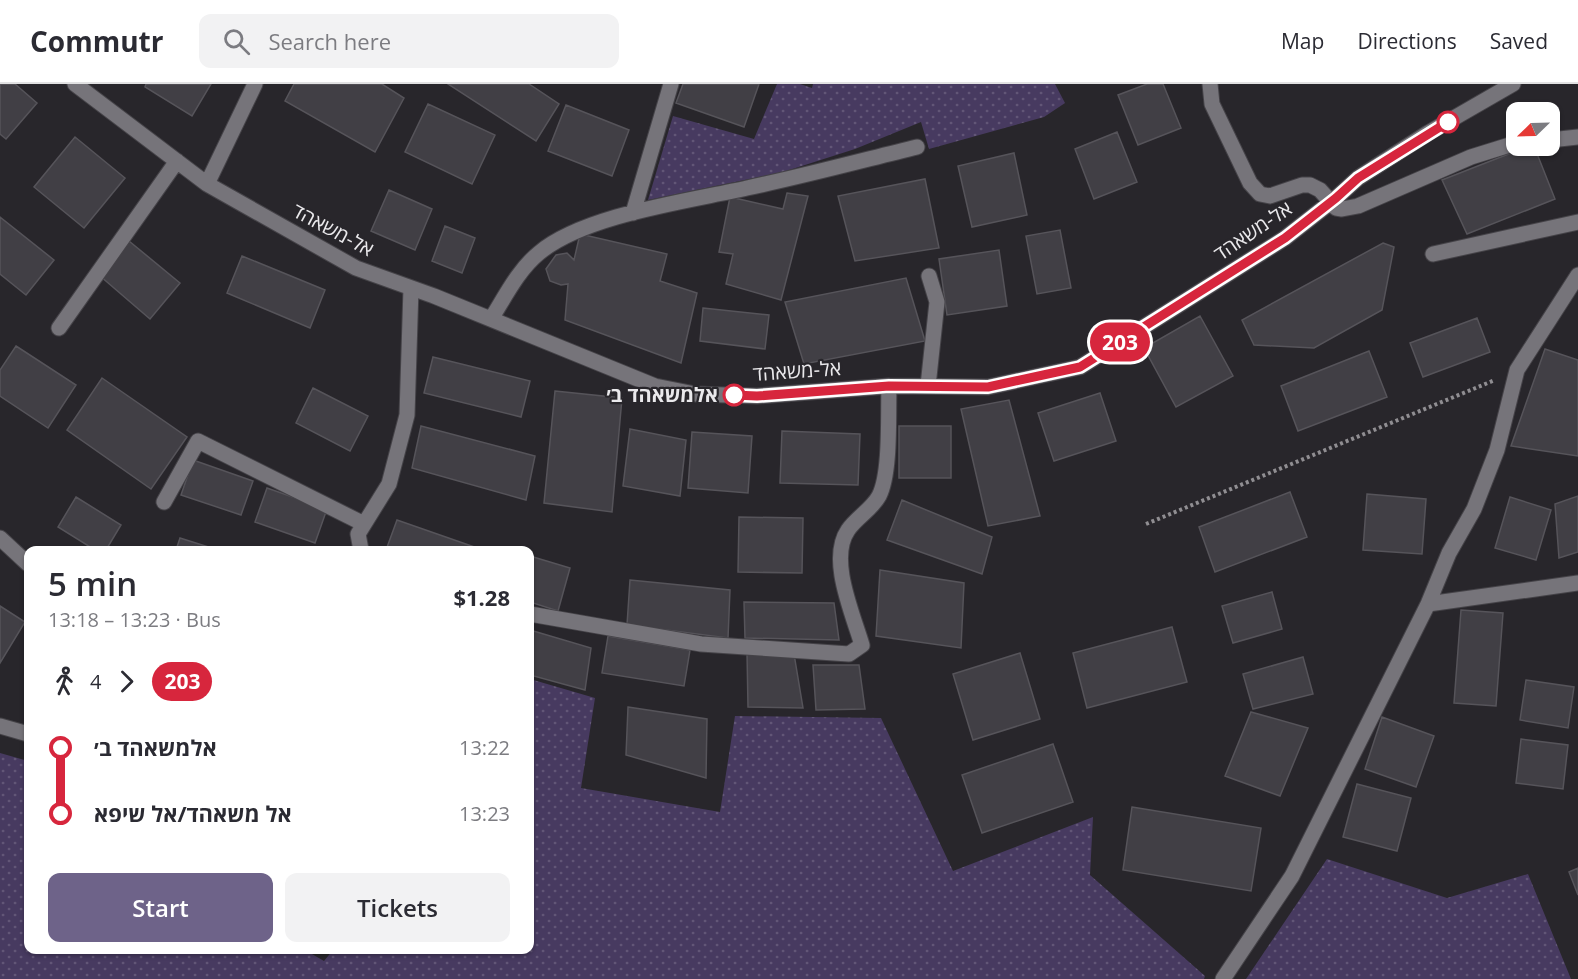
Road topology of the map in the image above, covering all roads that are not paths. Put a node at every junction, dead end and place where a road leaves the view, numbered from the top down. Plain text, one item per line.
1 (75, 84) edge
2 (255, 84) edge
3 (671, 84) edge
4 (1210, 84) edge
5 (1513, 84) edge
6 (1578, 137) edge
7 (1560, 139) edge
8 (1506, 146) edge
9 (917, 147) dead end
10 (177, 161) junction
11 (207, 184) junction
12 (1331, 202) junction
13 (633, 213) junction
14 (1578, 222) edge
15 (1433, 254) dead end
16 (1578, 275) edge
17 (928, 276) dead end
18 (411, 288) junction
19 (491, 319) junction
20 (58, 328) dead end
21 (889, 386) junction
22 (928, 386) junction
23 (164, 502) dead end
24 (364, 524) junction
25 (0, 538) edge
26 (360, 546) edge
27 (24, 560) edge
28 (1578, 583) edge
29 (1428, 604) junction
30 (534, 615) edge
31 (0, 726) edge
32 (24, 733) edge
33 (1223, 979) edge

1 - 10 street, אל-משאהד
2 - 11 street
3 - 13 street
4 - 12 street
5 - 12 street, אל-משאהד
6 - 7 street
8 - 12 street
9 - 13 street
10 - 11 street, אל-משאהד
10 - 20 street
11 - 18 street, אל-משאהד
12 - 22 street, אל-משאהד
13 - 19 street
14 - 15 street
16 - 29 street
17 - 22 street
18 - 19 street, אל-משאהד
18 - 24 street
19 - 21 street, אל-משאהד
21 - 22 street, אל-משאהד
21 - 30 street
23 - 24 street
24 - 26 street
25 - 27 street
28 - 29 street
29 - 33 street
31 - 32 street

